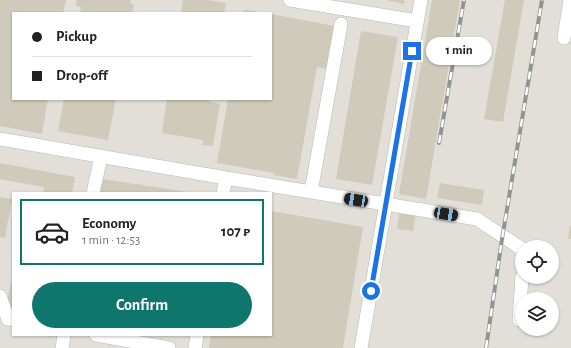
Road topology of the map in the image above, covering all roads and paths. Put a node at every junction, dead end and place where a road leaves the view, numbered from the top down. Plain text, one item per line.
1 (290, 0) edge
2 (421, 0) edge
3 (570, 0) edge
4 (418, 20) junction
5 (341, 24) dead end
6 (564, 38) dead end
7 (0, 139) edge
8 (100, 157) junction
9 (226, 178) junction
10 (93, 192) edge
11 (224, 192) edge
12 (311, 192) junction
13 (386, 205) junction
14 (515, 245) edge
15 (0, 296) edge
16 (12, 320) edge
17 (64, 336) edge
18 (102, 336) edge
19 (197, 336) edge
20 (62, 348) edge
21 (169, 348) edge
22 (195, 348) edge
23 (361, 348) edge

1 - 4 lane
2 - 4 lane
3 - 6 lane
4 - 13 lane
5 - 12 lane
7 - 8 lane
8 - 9 lane
8 - 10 lane
9 - 11 lane
9 - 12 lane
12 - 13 lane
13 - 14 lane
13 - 23 lane
15 - 16 lane
17 - 20 lane
18 - 21 lane
19 - 22 lane

